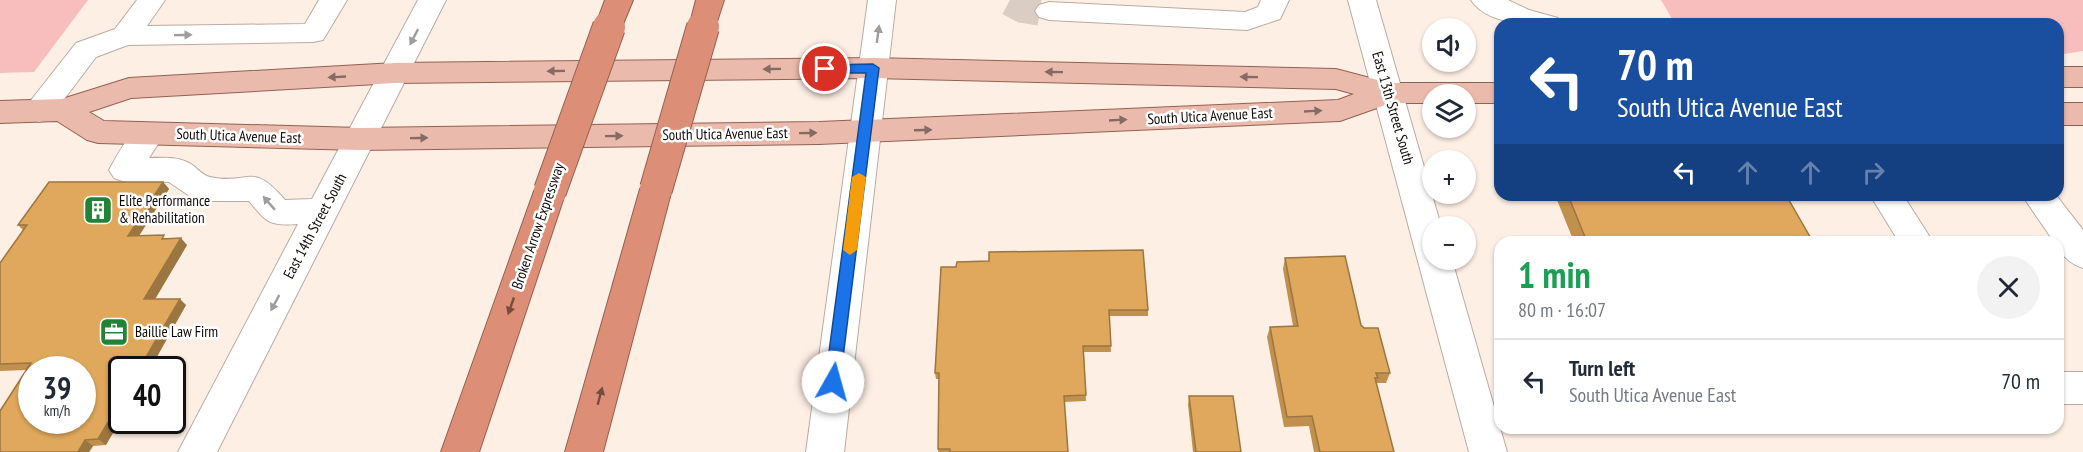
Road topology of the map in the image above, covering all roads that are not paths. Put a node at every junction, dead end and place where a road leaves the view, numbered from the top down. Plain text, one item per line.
1 (151, 0) edge
2 (333, 0) edge
3 (432, 0) edge
4 (882, 0) edge
5 (1275, 0) edge
6 (1362, 0) edge
7 (1485, 0) edge
8 (1175, 9) edge
9 (1049, 11) tunnel mouth
10 (614, 13) edge
11 (707, 13) edge
12 (1524, 18) edge
13 (125, 36) junction
14 (873, 68) junction
15 (395, 74) junction
16 (2064, 77) edge
17 (2083, 77) edge
18 (1389, 93) junction
19 (1494, 93) edge
20 (51, 111) junction
21 (0, 112) edge
22 (2064, 114) edge
23 (2083, 114) edge
24 (865, 132) junction
25 (150, 133) junction
26 (360, 139) junction
27 (1890, 201) edge
28 (2042, 201) edge
29 (322, 211) junction
30 (1422, 216) edge
31 (1913, 236) edge
32 (2083, 255) edge
33 (1439, 270) edge
34 (2064, 388) edge
35 (2083, 388) edge
36 (1485, 392) edge
37 (197, 452) edge
38 (460, 452) edge
39 (585, 452) edge
40 (825, 452) edge
41 (1488, 452) edge

1 - 13 street
13 -> 2 street
3 -> 15 street, East 14th Street South
14 -> 4 street
5 - 8 street
6 - 18 street, East 13th Street South
7 - 12 street
8 - 9 street
10 -> 38 highway, Broken Arrow Expressway, bridge
39 -> 11 highway, bridge
13 - 20 street
14 -> 15 main road, South Utica Avenue East
18 -> 14 main road, South Utica Avenue East
14 - 24 street
15 -> 20 main road, South Utica Avenue East
15 - 26 street, East 14th Street South
16 - 17 main road
18 - 19 main road, South Utica Avenue East
24 -> 18 main road, South Utica Avenue East
18 - 30 street, East 13th Street South
20 - 21 main road, South Utica Avenue East
20 - 25 main road, South Utica Avenue East
22 - 23 main road
26 -> 24 main road, South Utica Avenue East
24 - 40 street
25 - 26 main road, South Utica Avenue East
29 -> 25 street
26 - 29 street, East 14th Street South
27 - 31 street
28 - 32 street
29 -> 37 street, East 14th Street South
33 - 36 street
34 - 35 street
36 - 41 street

